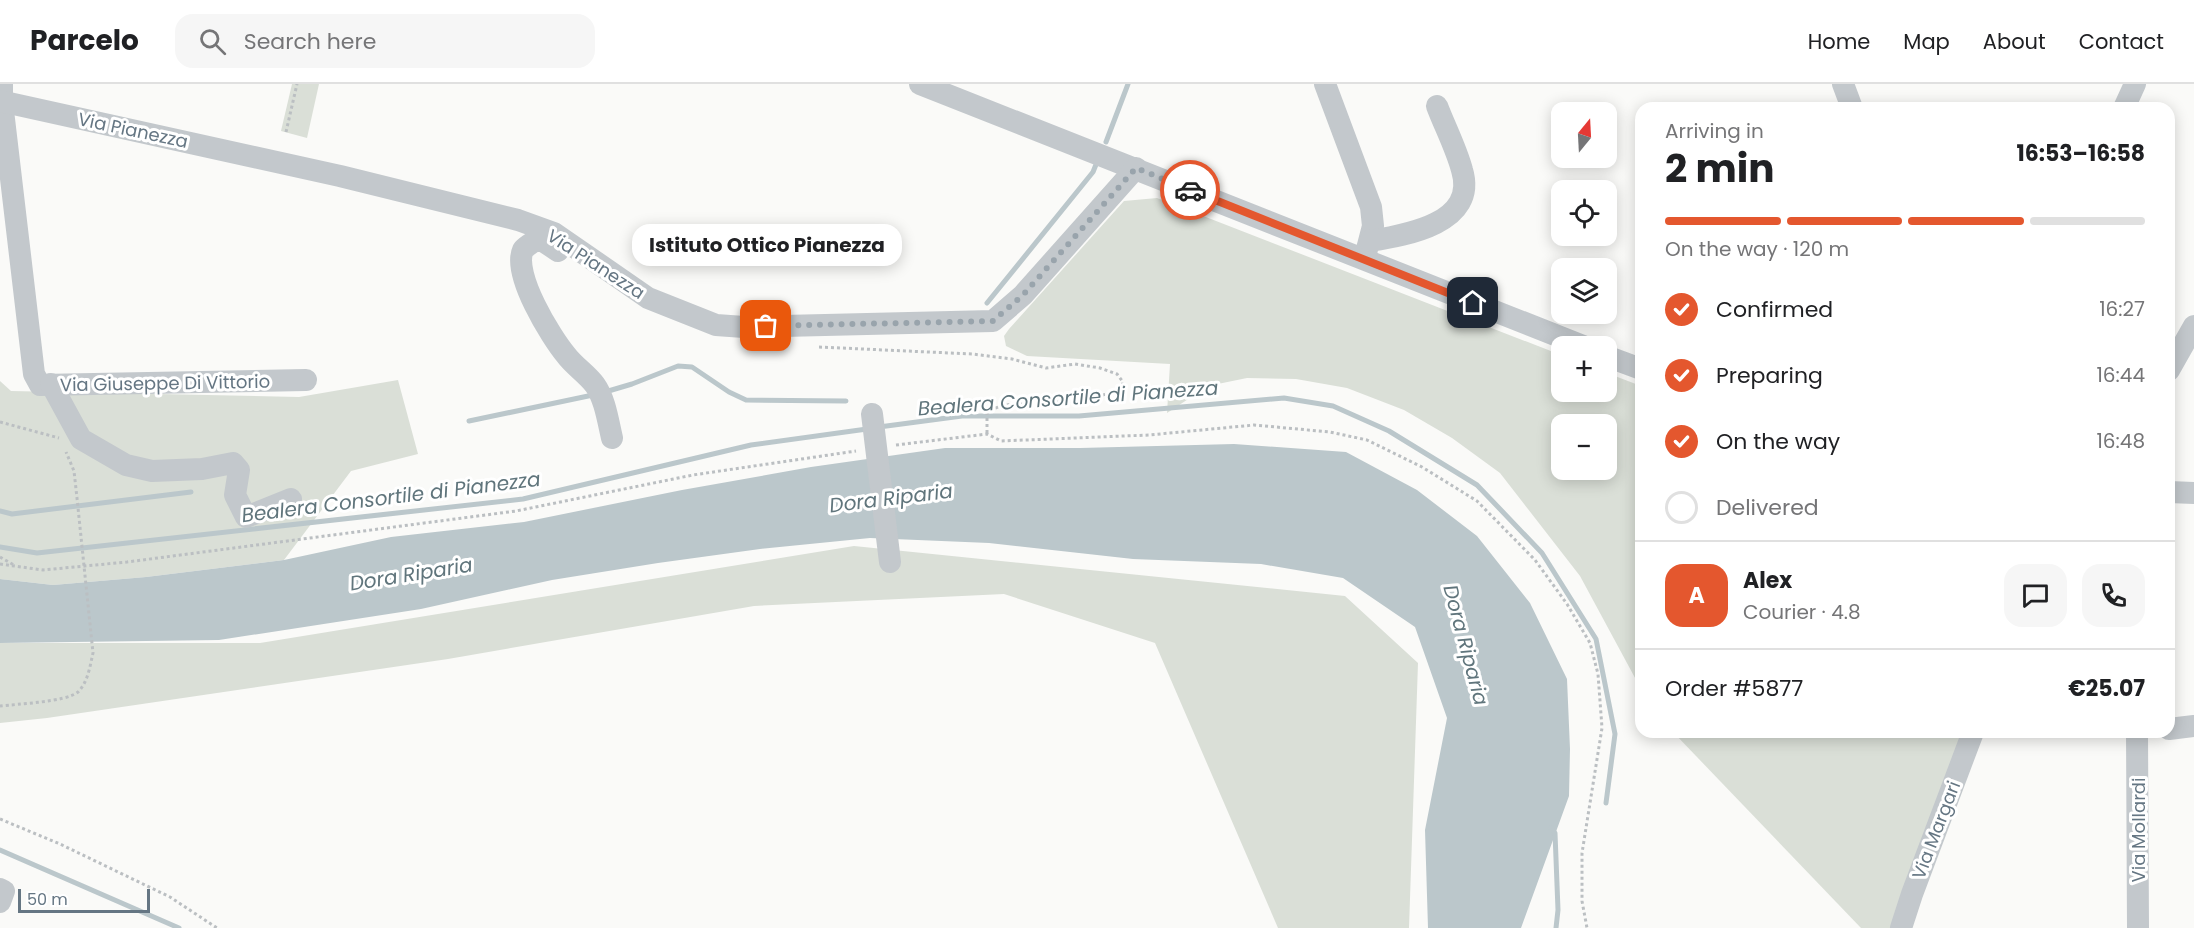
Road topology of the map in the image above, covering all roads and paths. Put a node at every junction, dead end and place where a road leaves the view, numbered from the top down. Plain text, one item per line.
1 (297, 84) edge
2 (920, 84) edge
3 (1325, 84) edge
4 (1843, 84) edge
5 (2135, 84) edge
6 (2, 96) edge
7 (1850, 102) edge
8 (2127, 102) edge
9 (1437, 106) dead end
10 (286, 132) dead end
11 (1136, 168) junction
12 (1367, 250) junction
13 (597, 262) junction
14 (2194, 326) edge
15 (1560, 336) edge
16 (819, 347) dead end
17 (2175, 359) edge
18 (1617, 360) edge
19 (1635, 367) edge
20 (306, 380) dead end
21 (46, 385) junction
22 (872, 414) dead end
23 (0, 422) edge
24 (987, 434) junction
25 (612, 438) dead end
26 (61, 439) dead end
27 (896, 445) dead end
28 (65, 450) dead end
29 (862, 450) dead end
30 (2175, 492) edge
31 (2194, 492) edge
32 (291, 499) dead end
33 (0, 557) edge
34 (890, 562) dead end
35 (0, 564) edge
36 (16, 566) junction
37 (0, 706) edge
38 (2194, 726) edge
39 (2175, 728) edge
40 (1971, 738) edge
41 (2137, 738) edge
42 (0, 819) edge
43 (0, 889) edge
44 (0, 902) edge
45 (217, 928) edge
46 (1587, 928) edge
47 (1901, 928) edge
48 (2138, 928) edge

1 - 10 path
2 - 11 street
3 - 12 street
4 - 7 street
5 - 8 street
6 - 13 street, Via Pianezza
6 - 21 street, Via Giuseppe Di Vittorio
9 - 12 street
11 - 12 street
11 - 13 street, Via Pianezza
12 - 15 street
13 - 25 street
14 - 17 street
16 - 24 path
18 - 19 street
20 - 21 street, Via Giuseppe Di Vittorio
21 - 32 street
22 - 34 street
23 - 26 path
24 - 27 path
24 - 46 path
28 - 37 path
29 - 36 path
30 - 31 street
33 - 36 path
35 - 36 path
38 - 39 street
40 - 47 street, Via Margari
41 - 48 street, Via Mollardi
42 - 45 path
43 - 44 street

